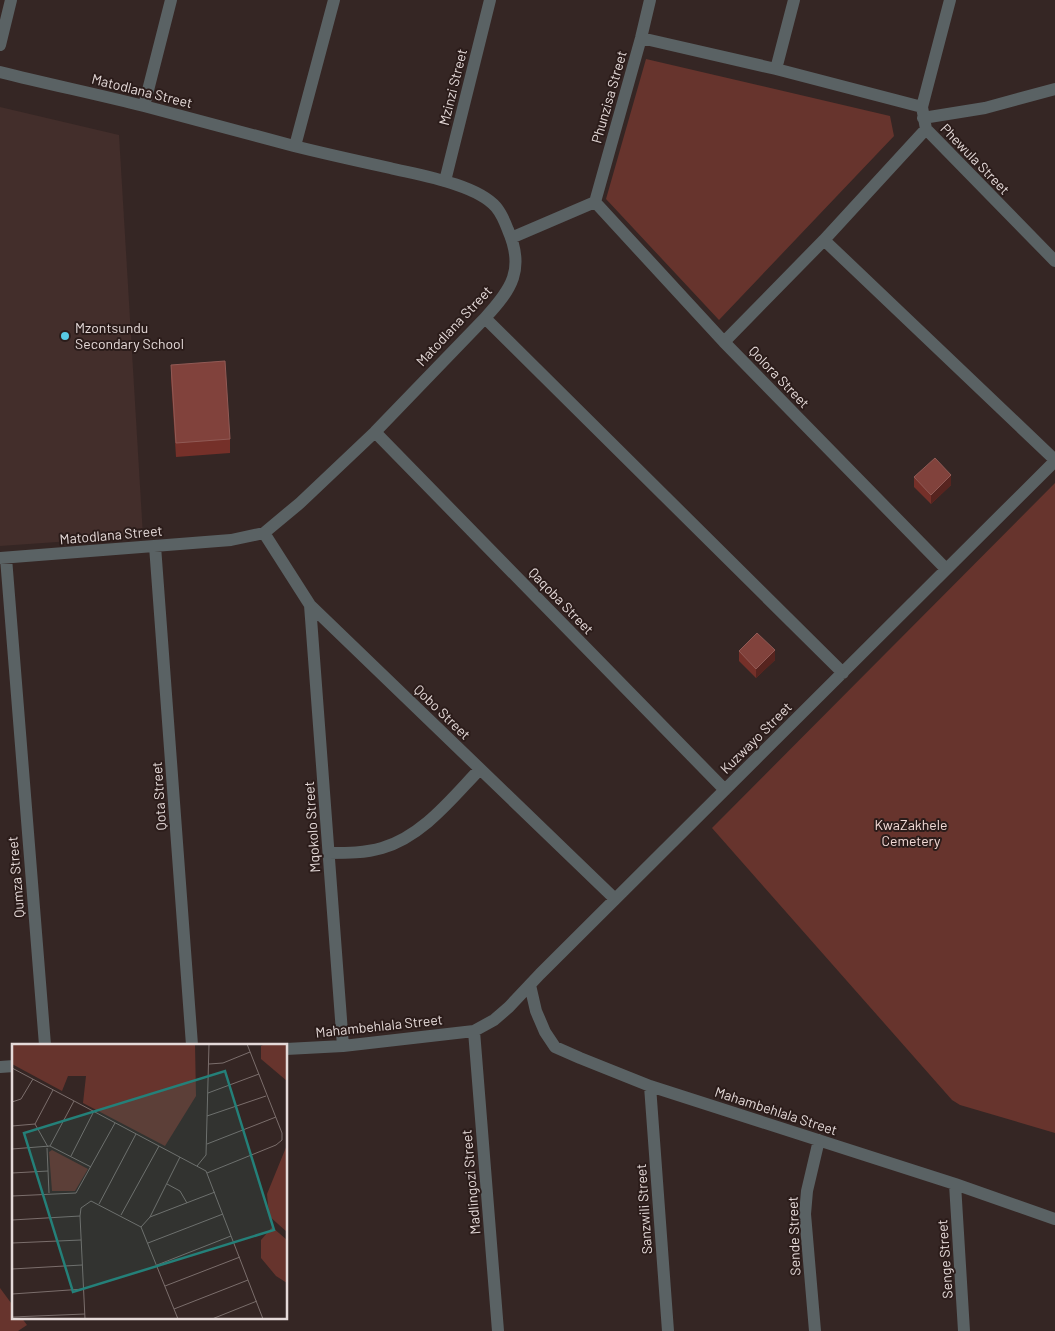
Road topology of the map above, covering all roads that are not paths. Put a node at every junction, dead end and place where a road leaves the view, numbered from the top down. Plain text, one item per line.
1 (11, 0) edge
2 (171, 0) edge
3 (334, 0) edge
4 (490, 0) edge
5 (650, 0) edge
6 (794, 0) edge
7 (950, 0) edge
8 (640, 38) junction
9 (0, 45) edge
10 (776, 69) junction
11 (0, 72) edge
12 (1055, 89) edge
13 (144, 106) junction
14 (924, 118) junction
15 (296, 146) junction
16 (445, 181) junction
17 (595, 202) junction
18 (511, 238) junction
19 (824, 240) junction
20 (1055, 261) edge
21 (485, 318) junction
22 (724, 342) junction
23 (374, 432) junction
24 (1055, 461) edge
25 (264, 533) junction
26 (155, 546) junction
27 (3, 558) edge
28 (946, 569) junction
29 (310, 605) junction
30 (843, 672) junction
31 (480, 769) junction
32 (725, 790) junction
33 (329, 853) junction
34 (615, 899) junction
35 (530, 985) junction
36 (474, 1031) junction
37 (45, 1044) edge
38 (192, 1044) edge
39 (343, 1046) junction
40 (288, 1049) edge
41 (650, 1086) junction
42 (819, 1140) junction
43 (955, 1184) junction
44 (1055, 1219) edge
45 (498, 1331) edge
46 (668, 1331) edge
47 (815, 1331) edge
48 (964, 1331) edge

1 - 9 street
2 - 13 street
3 - 15 street
4 - 16 street, Mzinzi Street
5 - 8 street, Phunzisa Street
6 - 10 street
7 - 14 street
8 - 10 street
8 - 17 street, Phunzisa Street
10 - 14 street
11 - 13 street, Matodlana Street
12 - 14 street
13 - 15 street, Matodlana Street
14 - 19 street
14 - 20 street, Phewula Street
15 - 16 street, Matodlana Street
16 - 18 street, Matodlana Street
17 - 18 street
17 - 22 street, Qolora Street
18 - 21 street, Matodlana Street
19 - 22 street
19 - 24 street
21 - 23 street, Matodlana Street
21 - 30 street
22 - 28 street, Qolora Street
23 - 25 street, Matodlana Street
23 - 32 street, Qaqoba Street
24 - 28 street, Kuzwayo Street
25 - 26 street, Matodlana Street
25 - 29 street, Qobo Street
26 - 27 street, Matodlana Street
26 - 38 street, Qota Street
27 - 37 street, Qumza Street
28 - 30 street, Kuzwayo Street
29 - 31 street, Qobo Street
29 - 33 street, Mqokolo Street
30 - 32 street, Kuzwayo Street
31 - 33 street
31 - 34 street, Qobo Street
32 - 34 street, Kuzwayo Street
33 - 39 street, Mqokolo Street
34 - 35 street, Kuzwayo Street
35 - 36 street, Kuzwayo Street
35 - 41 street, Mahambehlala Street
36 - 39 street, Mahambehlala Street
36 - 45 street, Madlingozi Street
39 - 40 street, Mahambehlala Street
41 - 42 street, Mahambehlala Street
41 - 46 street, Sanzwili Street
42 - 43 street, Mahambehlala Street
42 - 47 street, Sende Street
43 - 44 street, Mahambehlala Street
43 - 48 street, Senge Street

